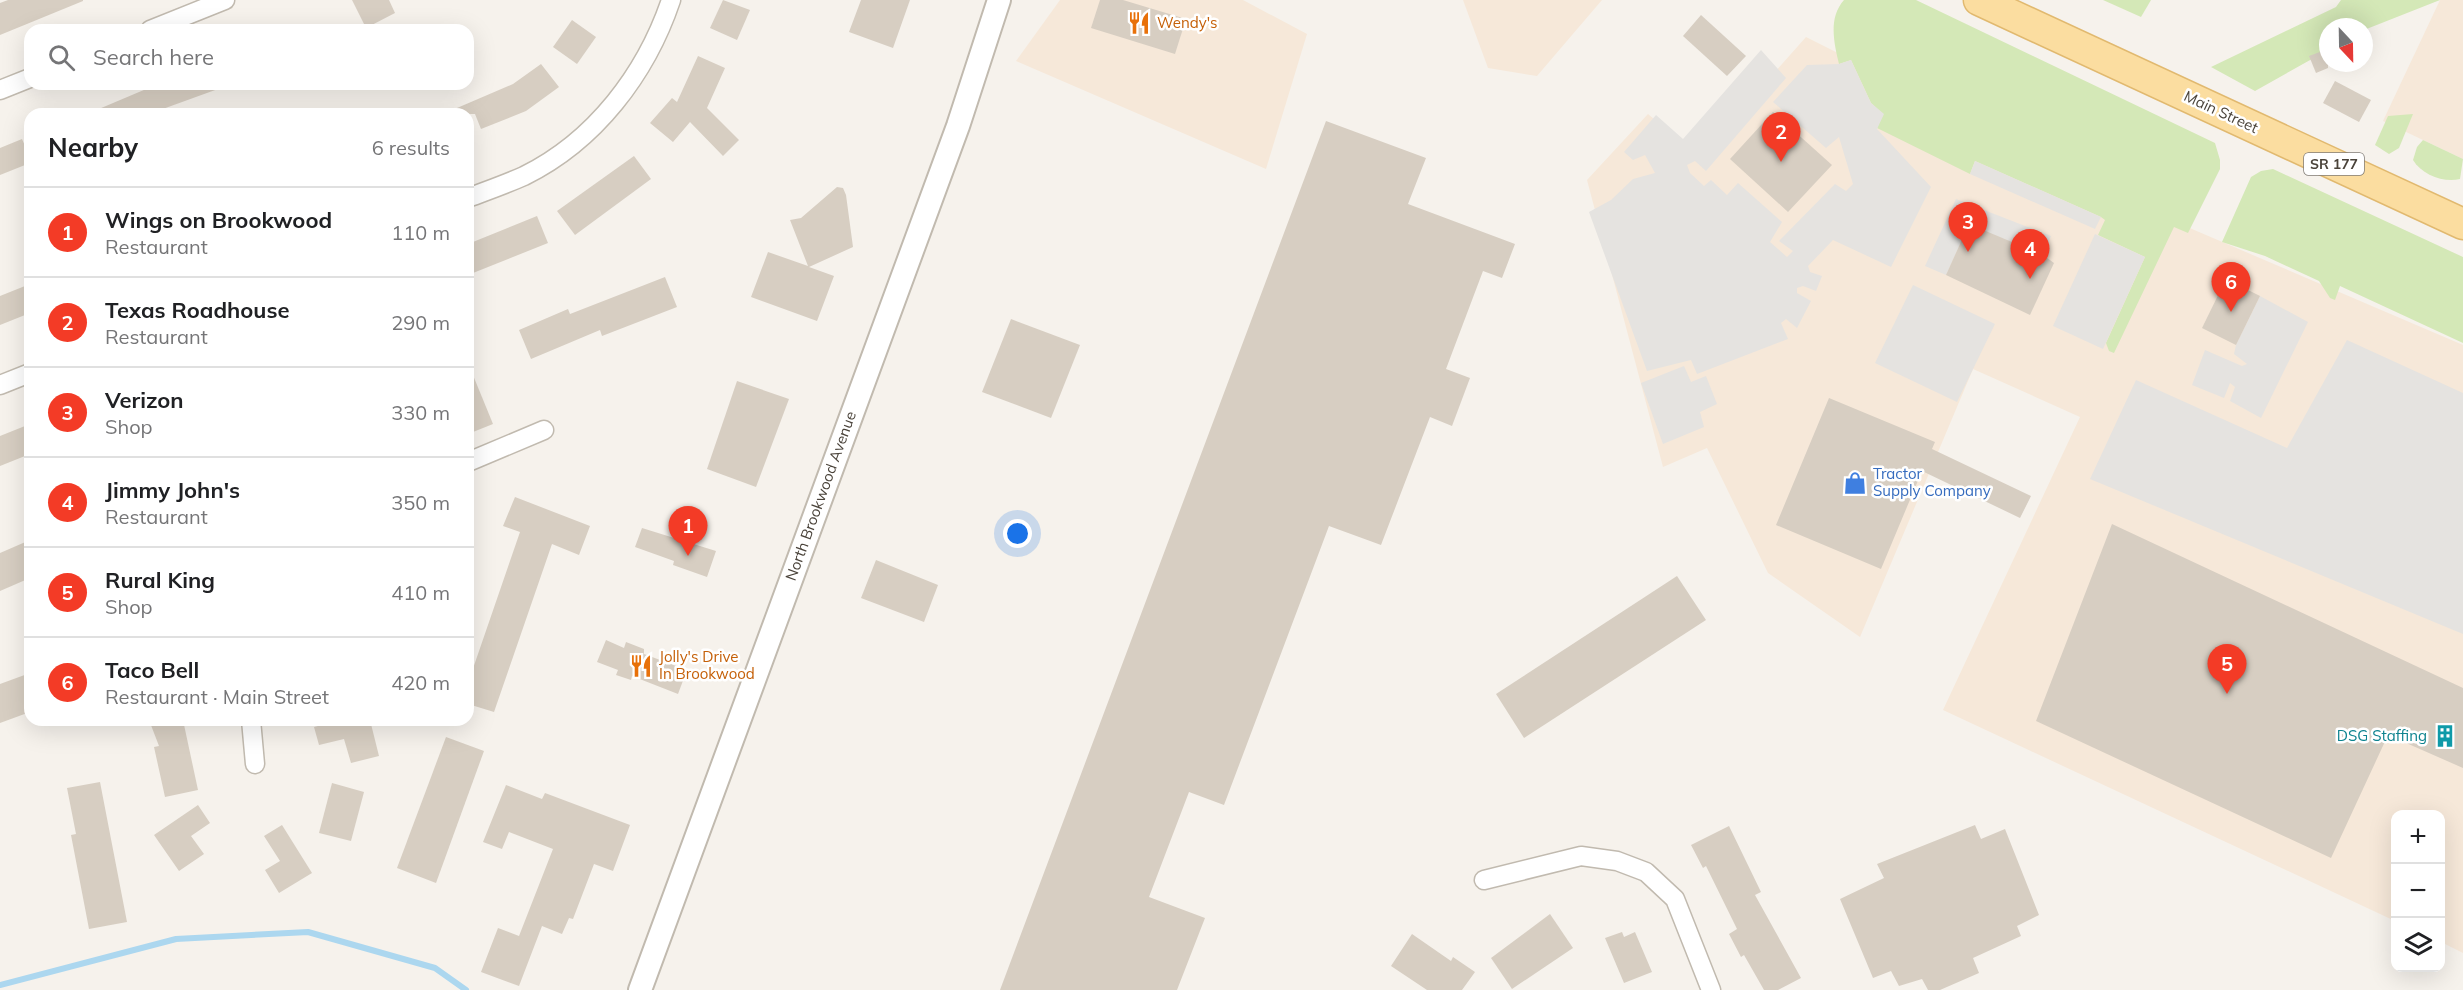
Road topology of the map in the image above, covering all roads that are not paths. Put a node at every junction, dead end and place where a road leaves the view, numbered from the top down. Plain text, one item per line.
1 (225, 0) edge
2 (670, 0) edge
3 (999, 0) edge
4 (1979, 0) edge
5 (165, 24) edge
6 (24, 80) edge
7 (0, 90) edge
8 (474, 196) edge
9 (2463, 224) edge
10 (24, 375) edge
11 (0, 385) edge
12 (544, 430) dead end
13 (474, 459) edge
14 (252, 726) edge
15 (255, 764) dead end
16 (1484, 880) dead end
17 (640, 990) edge
18 (1711, 990) edge

1 - 5 street
2 - 8 street
3 - 17 street, North Brookwood Avenue
4 - 9 main road, Main Street / SR 177
6 - 7 street
10 - 11 street
12 - 13 street
14 - 15 street
16 - 18 street

